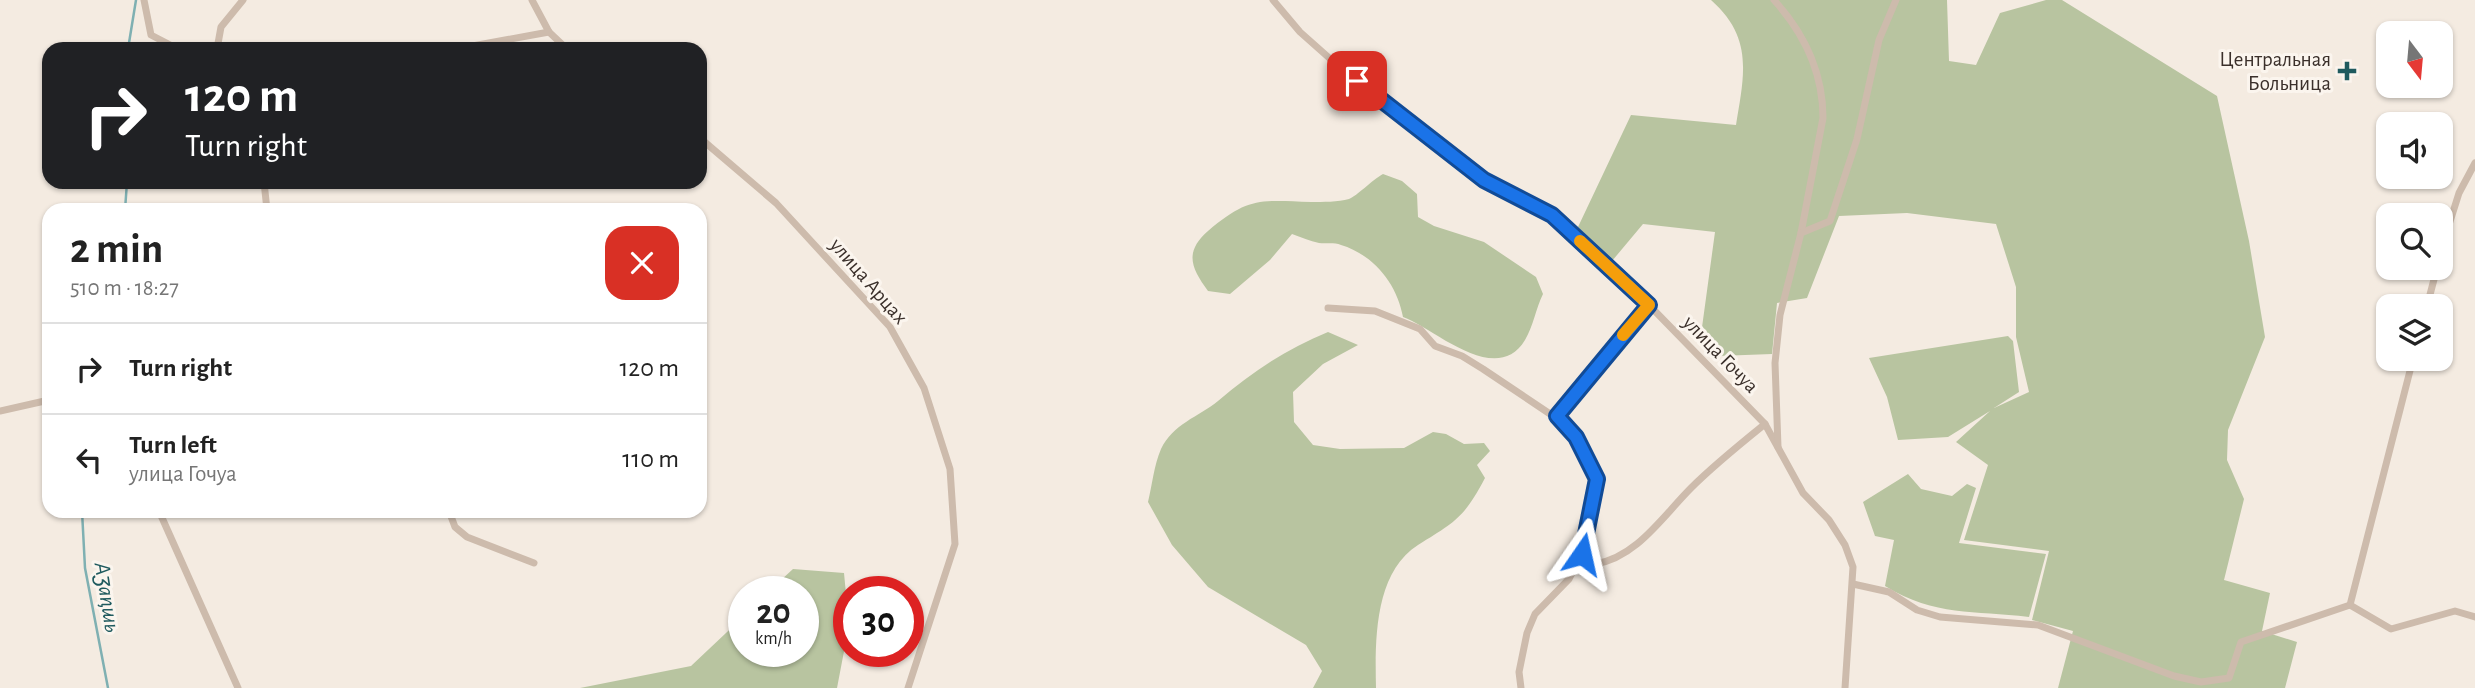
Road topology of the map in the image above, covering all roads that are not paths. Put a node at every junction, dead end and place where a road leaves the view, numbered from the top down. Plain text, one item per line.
1 (144, 0) edge
2 (243, 0) edge
3 (532, 0) edge
4 (1273, 0) edge
5 (1774, 0) edge
6 (1896, 0) edge
7 (548, 32) junction
8 (164, 42) edge
9 (218, 42) edge
10 (494, 42) edge
11 (559, 42) edge
12 (707, 144) edge
13 (2475, 163) edge
14 (2453, 212) edge
15 (1801, 233) junction
16 (1649, 305) junction
17 (1328, 308) dead end
18 (2410, 371) edge
19 (42, 402) edge
20 (0, 411) edge
21 (1557, 416) junction
22 (1765, 424) junction
23 (1779, 452) junction
24 (162, 518) edge
25 (452, 518) edge
26 (1582, 554) junction
27 (534, 563) dead end
28 (1853, 584) junction
29 (2350, 605) junction
30 (2475, 617) edge
31 (238, 688) edge
32 (908, 688) edge
33 (1521, 688) edge
34 (1845, 688) edge

1 - 8 street
2 - 9 street
3 - 7 street
4 - 16 street, улица Гочуа
5 - 15 street
6 - 15 street
7 - 10 street
7 - 11 street
12 - 32 street, улица Арцах
13 - 14 street
15 - 23 street
16 - 21 street
16 - 22 street, улица Гочуа
17 - 21 street
18 - 29 street
19 - 20 street
21 - 26 street
22 - 23 street, улица Гочуа
22 - 26 street
23 - 28 street, улица Гочуа
24 - 31 street
25 - 27 street
26 - 33 street
28 - 29 street
28 - 34 street, улица Гочуа
29 - 30 street

